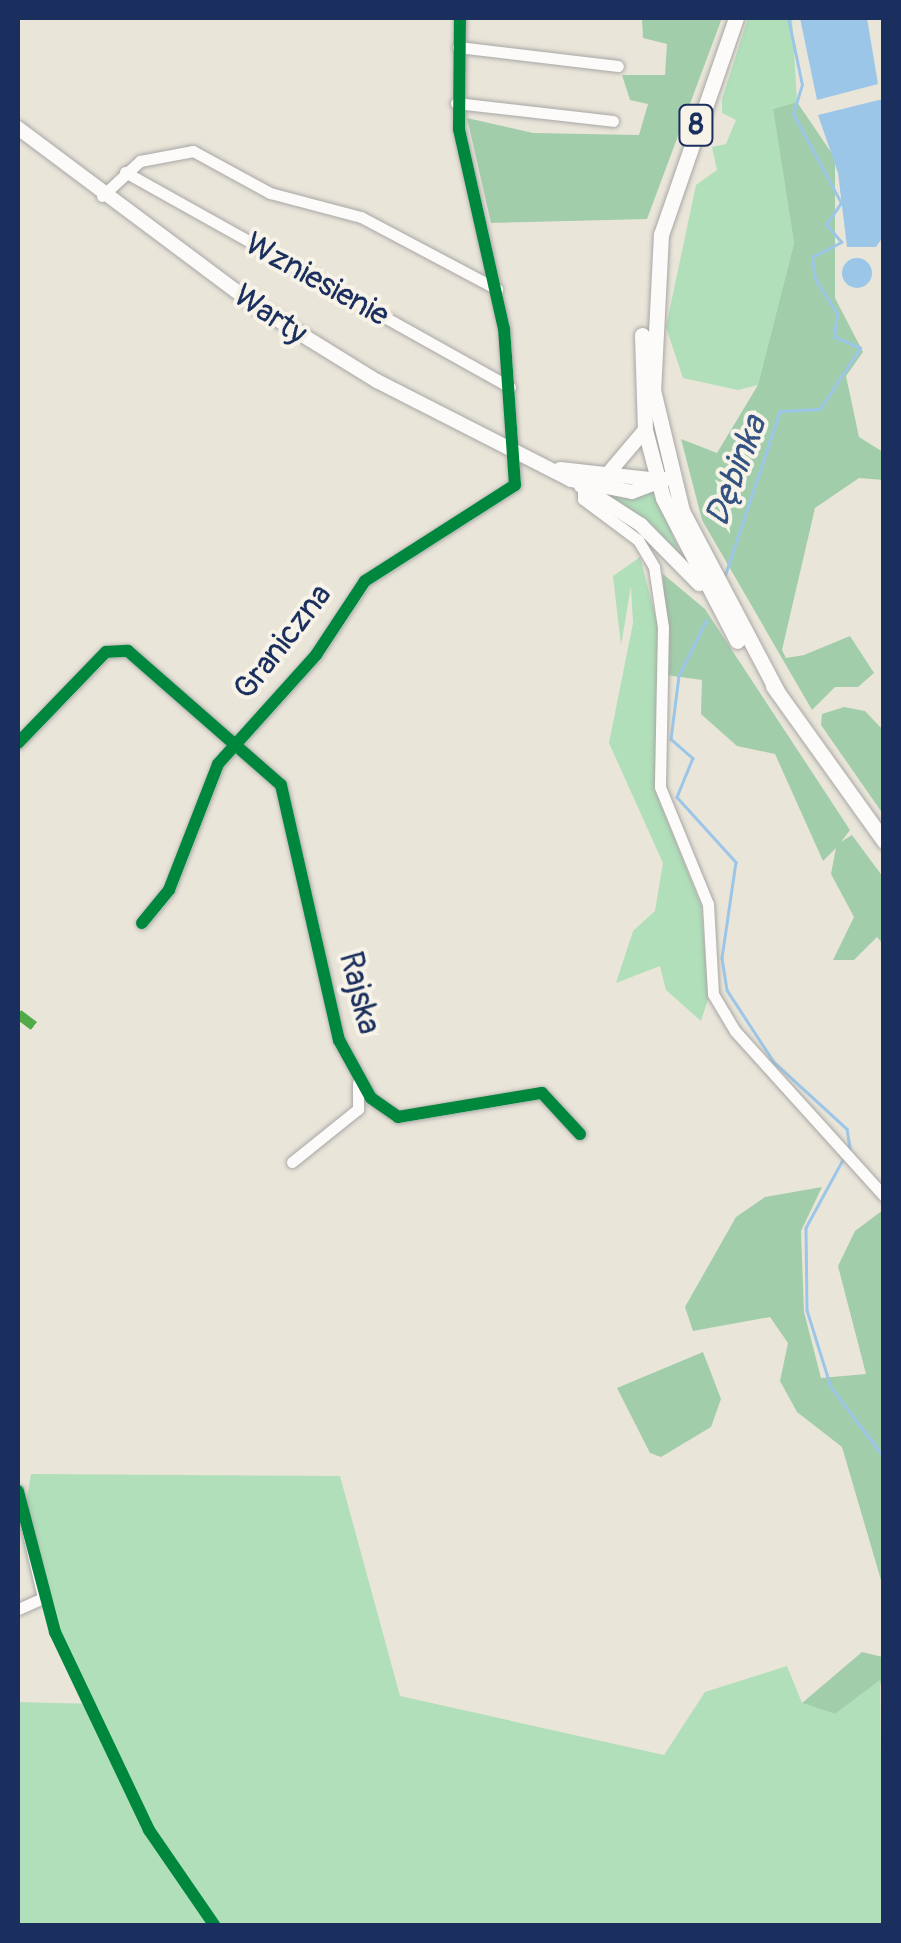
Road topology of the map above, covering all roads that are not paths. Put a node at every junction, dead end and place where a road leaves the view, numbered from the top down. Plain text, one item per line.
1 (460, 18) edge
2 (736, 18) edge
3 (458, 47) junction
4 (618, 66) dead end
5 (456, 103) junction
6 (613, 121) dead end
7 (18, 128) edge
8 (125, 172) junction
9 (102, 196) junction
10 (651, 283) junction
11 (497, 288) junction
12 (510, 387) junction
13 (645, 430) junction
14 (514, 449) junction
15 (546, 466) junction
16 (606, 471) junction
17 (664, 478) junction
18 (577, 484) junction
19 (700, 584) junction
20 (722, 609) junction
21 (237, 741) junction
22 (18, 742) edge
23 (884, 841) edge
24 (142, 923) dead end
25 (356, 1076) junction
26 (580, 1134) dead end
27 (292, 1162) dead end
28 (884, 1196) edge
29 (18, 1491) edge
30 (18, 1609) edge

1 - 3 street
2 - 10 highway, 8
3 - 4 street
3 - 5 street
5 - 6 street
5 - 11 street
7 - 9 main road, Warty
8 - 9 street
8 - 11 street
8 - 12 street, Wzniesienie
9 - 14 main road, Warty
10 - 13 highway, 8
10 - 17 highway, 8
11 - 12 street
12 - 14 street
13 - 16 main road
13 - 17 highway, 8
14 - 15 main road, Warty
14 - 21 street, Graniczna
15 - 16 main road, Warty
15 - 18 main road, Warty
16 - 17 main road, Warty
17 - 18 main road, Warty
17 - 19 highway, 8
17 - 20 highway, 8
18 - 19 main road
18 - 28 street
19 - 20 highway, 8
20 - 23 highway, 8
21 - 22 street, Rajska
21 - 24 street, Graniczna
21 - 25 street, Rajska
25 - 26 street, Rajska
25 - 27 street
29 - 30 street

